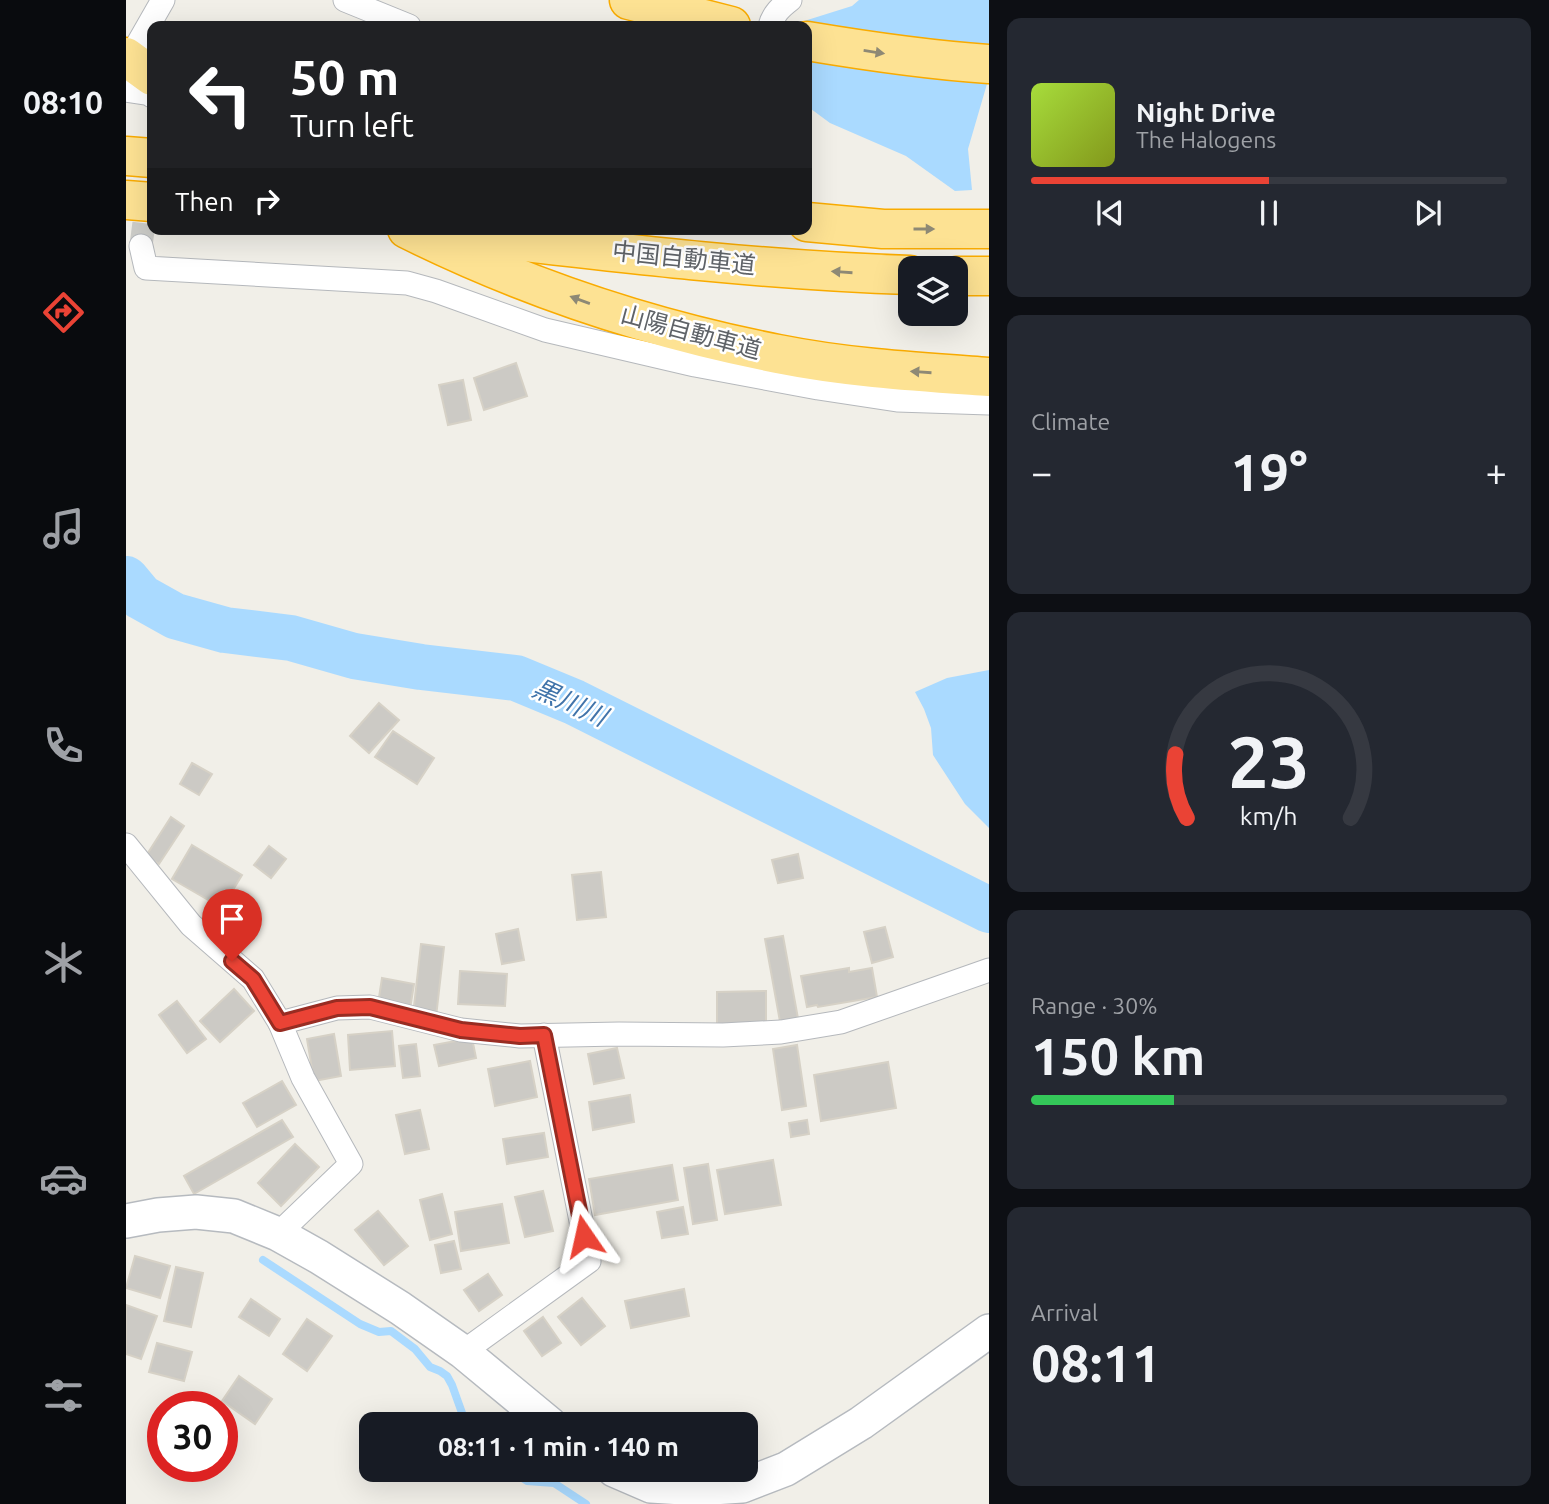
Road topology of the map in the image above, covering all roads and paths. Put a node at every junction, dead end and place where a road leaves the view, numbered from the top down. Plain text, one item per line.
1 (163, 0) edge
2 (345, 0) edge
3 (629, 0) edge
4 (790, 0) edge
5 (151, 21) edge
6 (397, 21) edge
7 (712, 21) edge
8 (772, 21) edge
9 (147, 28) edge
10 (812, 42) edge
11 (126, 57) edge
12 (989, 64) edge
13 (147, 72) edge
14 (126, 90) edge
15 (147, 93) edge
16 (126, 156) edge
17 (147, 158) edge
18 (126, 200) edge
19 (147, 201) edge
20 (812, 222) edge
21 (989, 229) edge
22 (420, 235) edge
23 (469, 235) edge
24 (141, 246) tunnel mouth
25 (898, 275) edge
26 (968, 276) edge
27 (989, 276) edge
28 (989, 377) edge
29 (989, 403) edge
30 (126, 845) edge
31 (989, 970) edge
32 (280, 1023) junction
33 (544, 1035) junction
34 (126, 1221) edge
35 (278, 1234) junction
36 (989, 1331) edge
37 (463, 1352) junction
38 (536, 1412) edge
39 (632, 1482) edge
40 (651, 1495) edge

1 - 5 street
2 - 6 street
3 - 7 highway
4 - 8 street
9 - 11 street
10 -> 12 highway
11 - 13 highway
14 - 15 street
16 - 17 highway
18 - 19 highway
20 -> 21 highway
28 -> 22 highway, 山陽自動車道
25 -> 23 highway, 中国自動車道
24 - 29 street
26 - 27 highway
30 - 32 street
31 - 33 street
32 - 33 street
32 - 35 street
33 - 37 street
34 - 35 street
35 - 37 street
36 - 40 street
37 - 38 street
39 - 40 street

